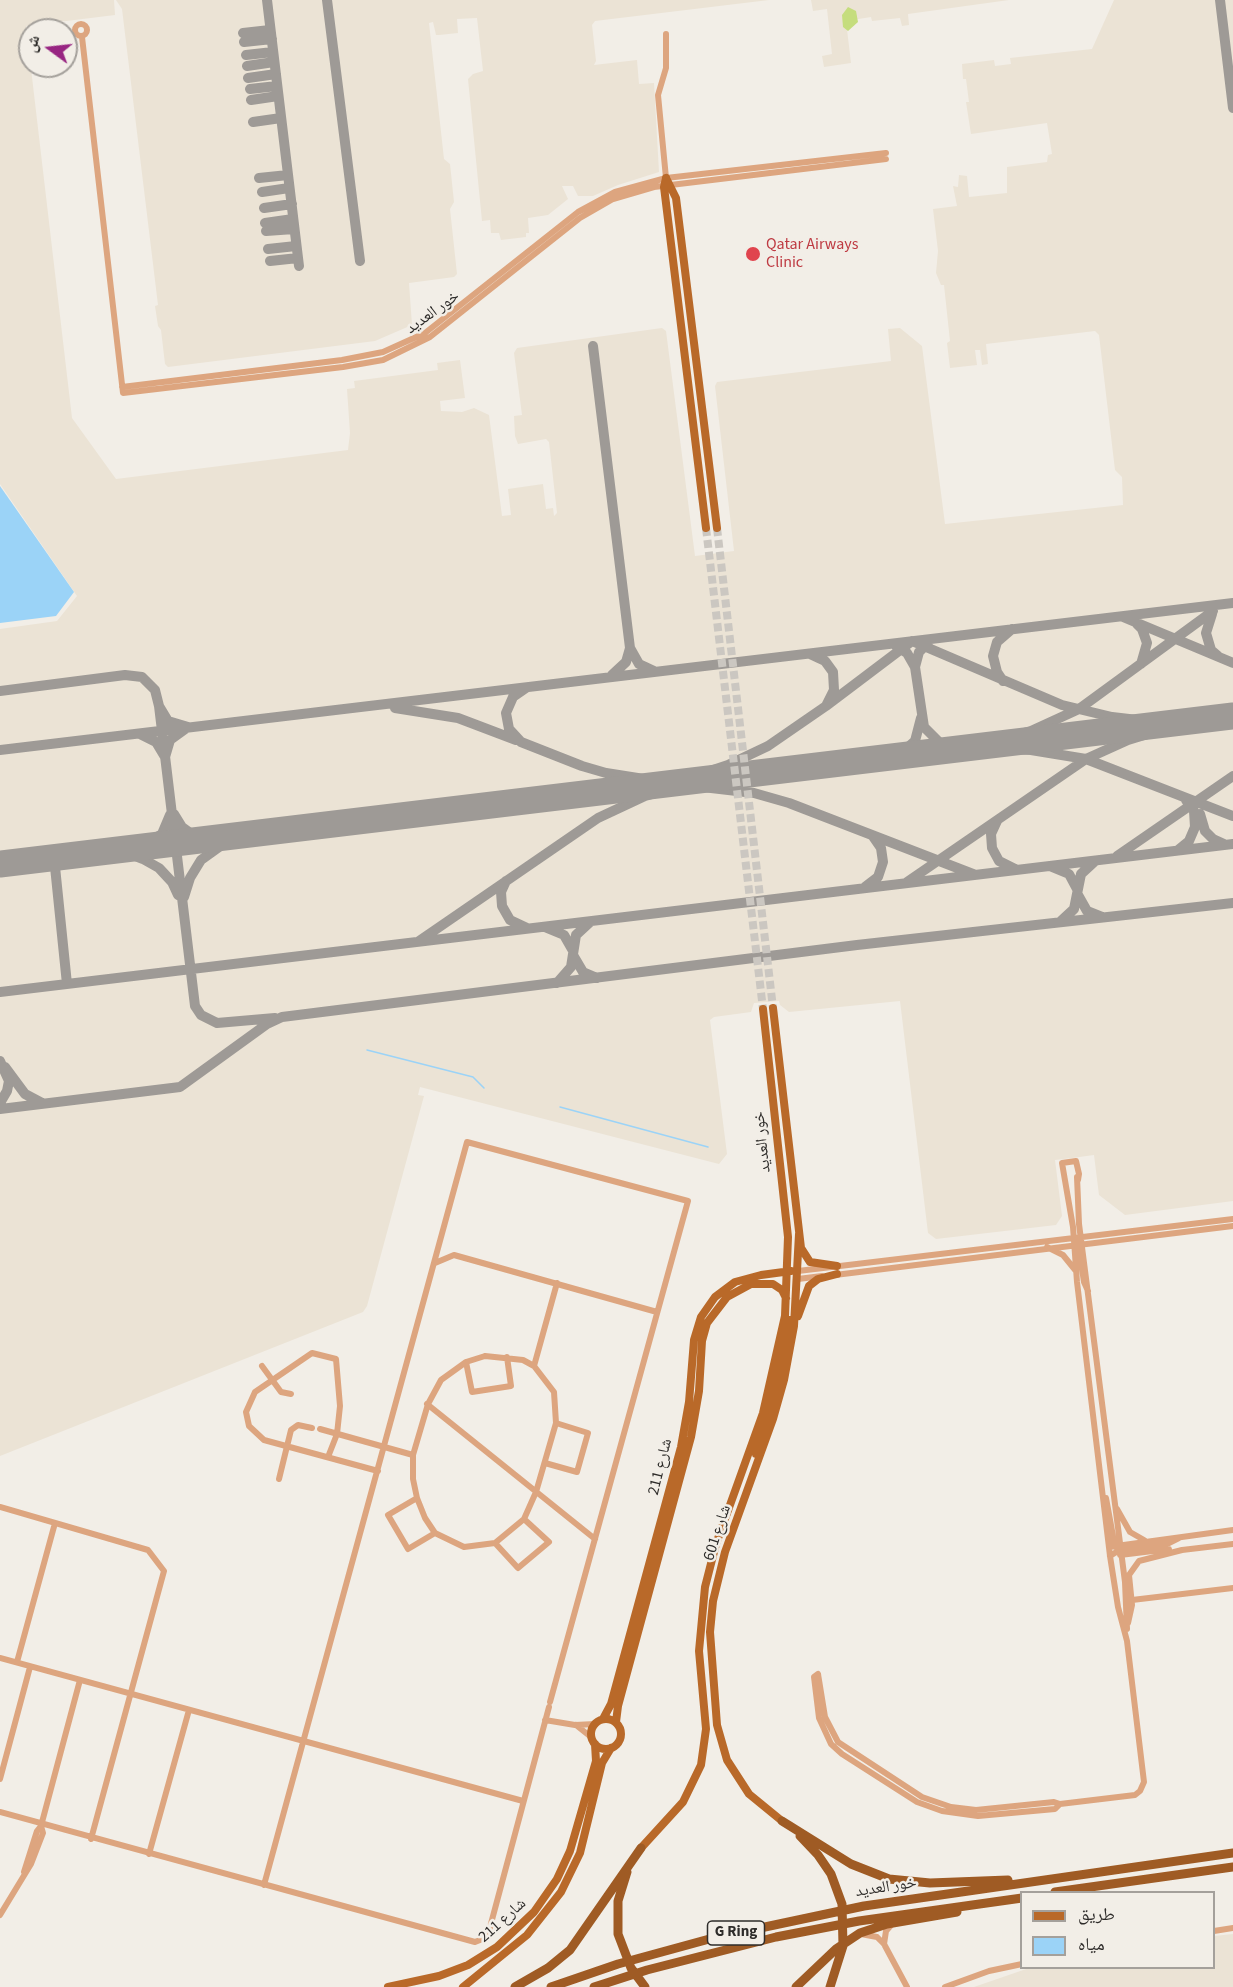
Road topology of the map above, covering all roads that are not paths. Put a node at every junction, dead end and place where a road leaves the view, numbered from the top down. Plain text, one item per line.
1 (666, 34) dead end
2 (82, 37) dead end
3 (886, 156) dead end
4 (667, 184) junction
5 (706, 528) tunnel mouth
6 (717, 528) tunnel mouth
7 (773, 1008) tunnel mouth
8 (764, 1009) tunnel mouth
9 (1078, 1182) junction
10 (1065, 1184) junction
11 (1233, 1219) edge
12 (1210, 1222) junction
13 (1233, 1226) edge
14 (799, 1234) junction
15 (1160, 1235) junction
16 (1078, 1241) junction
17 (1047, 1247) junction
18 (435, 1263) junction
19 (837, 1270) junction
20 (1076, 1272) junction
21 (794, 1273) junction
22 (557, 1283) junction
23 (787, 1299) junction
24 (657, 1312) junction
25 (794, 1326) junction
26 (507, 1357) junction
27 (466, 1362) junction
28 (262, 1366) dead end
29 (534, 1366) junction
30 (272, 1380) junction
31 (291, 1394) dead end
32 (427, 1404) junction
33 (556, 1423) junction
34 (312, 1428) dead end
35 (320, 1429) dead end
36 (337, 1434) junction
37 (287, 1446) junction
38 (384, 1447) junction
39 (413, 1455) junction
40 (328, 1457) junction
41 (545, 1463) junction
42 (378, 1471) junction
43 (751, 1476) junction
44 (279, 1479) dead end
45 (536, 1492) junction
46 (417, 1498) junction
47 (0, 1507) edge
48 (1116, 1508) junction
49 (524, 1519) junction
50 (55, 1523) junction
51 (1233, 1530) edge
52 (435, 1533) junction
53 (1181, 1536) junction
54 (595, 1539) junction
55 (1148, 1540) junction
56 (495, 1543) junction
57 (1233, 1544) edge
58 (1117, 1549) junction
59 (1182, 1550) junction
60 (1110, 1556) junction
61 (1233, 1588) edge
62 (1132, 1600) junction
63 (1126, 1626) junction
64 (1127, 1641) junction
65 (0, 1658) edge
66 (17, 1662) junction
67 (30, 1666) junction
68 (80, 1680) junction
69 (132, 1694) junction
70 (189, 1710) junction
71 (603, 1719) junction
72 (545, 1720) junction
73 (616, 1722) junction
74 (595, 1724) junction
75 (575, 1725) junction
76 (304, 1739) junction
77 (593, 1741) junction
78 (611, 1748) junction
79 (0, 1779) edge
80 (523, 1801) junction
81 (1060, 1804) junction
82 (0, 1812) edge
83 (782, 1821) junction
84 (41, 1826) junction
85 (91, 1839) junction
86 (641, 1848) junction
87 (1233, 1853) edge
88 (149, 1854) junction
89 (1233, 1868) edge
90 (1037, 1881) junction
91 (264, 1885) junction
92 (1069, 1891) edge
93 (1020, 1898) edge
94 (976, 1904) junction
95 (0, 1915) edge
96 (893, 1923) junction
97 (1233, 1928) edge
98 (1215, 1931) edge
99 (860, 1934) junction
100 (884, 1944) junction
101 (1020, 1964) edge
102 (906, 1986) edge
103 (388, 1987) edge
104 (463, 1987) edge
105 (515, 1987) edge
106 (550, 1987) edge
107 (594, 1987) edge
108 (645, 1987) edge
109 (796, 1987) edge
110 (830, 1987) edge
111 (945, 1987) edge

1 - 4 street
2 - 4 street, خور العديد
3 - 4 street, خور العديد
4 - 5 main road
4 - 6 main road
7 - 14 main road
8 - 21 main road, خور العديد
9 - 10 street
9 - 10 street
9 - 16 street
10 - 16 street
11 - 12 street
12 - 15 street
12 - 16 street
13 - 15 street
14 - 19 main road
14 - 21 main road
15 - 16 street
16 - 17 street
16 - 19 street
16 - 20 street
16 - 48 street
17 - 19 street
17 - 20 street
18 - 22 street
18 - 24 street
18 - 38 street
19 - 21 street
19 - 25 main road
20 - 58 street
21 - 23 main road, شارع 601
21 - 25 main road, شارع 601
21 - 43 main road
21 - 71 main road, شارع 211
22 - 24 street
22 - 29 street
23 - 73 main road, شارع 211
23 - 86 main road, شارع 601
24 - 54 street
25 - 43 main road, شارع 601
26 - 27 street
26 - 27 street
26 - 29 street
27 - 32 street
28 - 30 street
29 - 33 street
30 - 31 street
30 - 36 street
30 - 37 street
32 - 39 street
32 - 45 street
33 - 41 street
33 - 41 street
34 - 37 street
35 - 36 street
36 - 38 street
36 - 40 street
37 - 40 street
37 - 44 street
38 - 39 street
38 - 42 street
39 - 46 street
40 - 42 street
41 - 45 street
42 - 76 street
43 - 83 main road, شارع 601
45 - 49 street
45 - 54 street
46 - 52 street
46 - 52 street
47 - 50 street
48 - 55 street
48 - 58 street
49 - 56 street
49 - 56 street
50 - 66 street
50 - 69 street
51 - 53 street
52 - 56 street
53 - 55 street
53 - 58 street
54 - 72 street
55 - 58 street
57 - 59 street
58 - 59 street
58 - 60 street
58 - 60 street
58 - 63 street
59 - 62 street
60 - 64 street
61 - 62 street
62 - 63 street
63 - 64 street
64 - 81 street
65 - 66 street
66 - 67 street
67 - 68 street
67 - 79 street
68 - 69 street
68 - 84 street
69 - 70 street
69 - 85 street
70 - 76 street
70 - 88 street
71 - 73 main road
71 - 74 main road
72 - 75 street
72 - 80 street
73 - 78 main road
74 - 75 street
74 - 77 main road
75 - 77 street
76 - 80 street
76 - 91 street
77 - 78 main road
77 - 103 main road, شارع 211
78 - 104 main road, شارع 211
80 - 91 street
81 - 81 street
82 - 84 street
83 - 90 highway
83 - 110 highway
84 - 85 street
84 - 95 street
85 - 88 street
86 - 105 highway
86 - 108 highway
87 - 90 highway, خور العديد / G Ring
88 - 91 street
89 - 92 highway
90 - 106 highway, خور العديد / G Ring
93 - 94 highway, خور العديد / G Ring
94 - 96 highway
94 - 107 highway, خور العديد / G Ring
96 - 99 highway
96 - 100 street
97 - 98 street
99 - 100 street
99 - 109 highway
100 - 102 street
101 - 111 street

